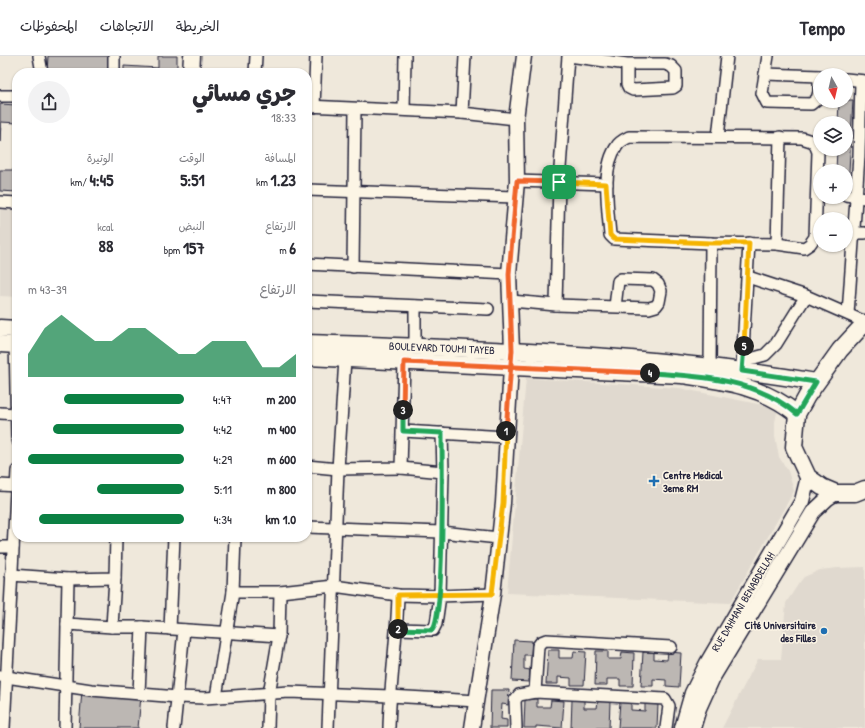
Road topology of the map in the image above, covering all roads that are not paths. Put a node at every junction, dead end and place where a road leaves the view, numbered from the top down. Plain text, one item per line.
1 (39, 56) edge
2 (114, 56) edge
3 (192, 56) edge
4 (256, 56) edge
5 (316, 56) edge
6 (405, 56) edge
7 (465, 56) edge
8 (524, 56) edge
9 (568, 56) edge
10 (727, 56) edge
11 (768, 56) edge
12 (627, 64) junction
13 (41, 68) edge
14 (114, 68) edge
15 (191, 68) edge
16 (255, 68) edge
17 (765, 74) junction
18 (813, 76) edge
19 (853, 80) edge
20 (863, 81) edge
21 (312, 89) edge
22 (0, 96) edge
23 (12, 96) edge
24 (813, 102) edge
25 (312, 106) edge
26 (355, 109) junction
27 (404, 110) junction
28 (462, 113) junction
29 (516, 119) junction
30 (718, 137) junction
31 (780, 138) junction
32 (862, 143) edge
33 (862, 156) edge
34 (818, 164) edge
35 (517, 181) junction
36 (559, 182) junction
37 (606, 184) junction
38 (312, 190) edge
39 (354, 192) junction
40 (516, 197) junction
41 (855, 197) edge
42 (0, 202) edge
43 (12, 203) edge
44 (817, 204) edge
45 (853, 233) joint
46 (865, 233) edge
47 (711, 243) junction
48 (749, 243) junction
49 (777, 244) junction
50 (852, 252) edge
51 (312, 264) edge
52 (353, 267) junction
53 (509, 274) junction
54 (748, 277) junction
55 (806, 296) junction
56 (511, 300) junction
57 (312, 301) edge
58 (556, 305) junction
59 (415, 306) junction
60 (615, 307) dead end
61 (488, 309) dead end
62 (848, 314) junction
63 (865, 322) edge
64 (0, 328) edge
65 (12, 329) edge
66 (312, 343) edge
67 (11, 344) edge
68 (415, 347) junction
69 (512, 350) junction
70 (312, 357) edge
71 (12, 358) edge
72 (345, 359) junction
73 (404, 362) junction
74 (511, 366) junction
75 (710, 366) junction
76 (742, 366) junction
77 (816, 382) junction
78 (0, 413) edge
79 (12, 414) edge
80 (797, 414) junction
81 (403, 431) junction
82 (442, 433) junction
83 (506, 437) junction
84 (312, 466) edge
85 (401, 468) junction
86 (338, 469) junction
87 (443, 472) junction
88 (808, 476) junction
89 (0, 486) edge
90 (12, 486) edge
91 (865, 489) edge
92 (836, 493) junction
93 (337, 526) junction
94 (312, 527) edge
95 (441, 532) junction
96 (499, 538) junction
97 (13, 542) edge
98 (116, 542) edge
99 (174, 542) edge
100 (235, 542) edge
101 (0, 547) edge
102 (13, 547) junction
103 (10, 575) junction
104 (115, 578) junction
105 (68, 579) junction
106 (334, 586) junction
107 (233, 592) junction
108 (280, 592) junction
109 (492, 594) junction
110 (398, 595) junction
111 (440, 596) junction
112 (67, 624) junction
113 (112, 627) junction
114 (142, 627) junction
115 (170, 629) junction
116 (397, 629) junction
117 (184, 630) junction
118 (225, 633) junction
119 (279, 636) junction
120 (671, 648) dead end
121 (3, 677) edge
122 (66, 685) junction
123 (535, 692) junction
124 (139, 693) junction
125 (269, 694) junction
126 (328, 694) junction
127 (390, 696) junction
128 (178, 697) junction
129 (216, 697) junction
130 (476, 701) junction
131 (4, 728) edge
132 (65, 728) edge
133 (174, 728) edge
134 (268, 728) edge
135 (328, 728) edge
136 (389, 728) edge
137 (472, 728) edge
138 (516, 728) edge
139 (666, 728) edge
140 (682, 728) edge
141 (693, 728) edge

1 - 13 street
2 - 14 street
3 - 15 main road
4 - 16 street
5 - 21 street
6 - 27 street
7 - 28 street
8 - 29 street
9 - 12 street
9 - 36 street
10 - 30 street
11 - 17 street
12 - 12 street
17 - 18 street
17 - 24 street
19 - 20 street
20 - 32 street
22 - 23 street
25 - 26 street
26 - 27 street
26 - 39 street
27 - 28 street
28 - 29 street
29 - 35 street
30 - 31 street
30 - 37 street
31 - 34 street
31 - 49 street
32 - 33 street
33 - 41 street
35 - 36 street
35 - 40 street
36 - 37 street
36 - 58 street
37 - 47 street
38 - 39 street
39 - 40 street
39 - 52 street
40 - 53 street
41 - 45 street
42 - 43 street
44 - 49 street
45 - 46 street
47 - 48 street
47 - 75 street
48 - 49 street
48 - 54 street
50 - 62 street
51 - 52 street
52 - 53 street
53 - 56 street
54 - 55 street
54 - 76 street
55 - 62 street
55 - 76 street
56 - 58 street
56 - 69 street
57 - 59 street
58 - 60 street
59 - 61 street
59 - 68 street
62 - 63 street
63 - 77 main road
64 - 65 main road
66 - 68 main road, BOULEVARD TOUMI TAYEB
67 - 71 street
68 - 69 main road, BOULEVARD TOUMI TAYEB
69 - 74 street
69 - 75 main road, BOULEVARD TOUMI TAYEB
70 - 72 main road, BOULEVARD TOUMI TAYEB
72 - 73 main road, BOULEVARD TOUMI TAYEB
72 - 86 street
73 - 74 main road, BOULEVARD TOUMI TAYEB
73 - 81 street
74 - 80 main road, BOULEVARD TOUMI TAYEB
74 - 83 street
75 - 76 main road, BOULEVARD TOUMI TAYEB
76 - 77 main road, BOULEVARD TOUMI TAYEB
77 - 80 main road
78 - 79 street
80 - 88 main road
81 - 82 street
81 - 85 street
82 - 83 street
82 - 87 street
83 - 96 street
84 - 86 street
85 - 86 street
85 - 87 street
86 - 93 street
87 - 95 street
88 - 92 main road
88 - 140 street, RUE DAHMANI BENABDELLAH
89 - 90 street
91 - 92 main road
92 - 141 street, RUE DAHMANI BENABDELLAH
93 - 94 street
93 - 95 street
93 - 106 street
95 - 96 street
95 - 111 street
96 - 109 street
97 - 102 street
98 - 104 street
99 - 115 street
100 - 107 street
101 - 102 street
102 - 103 street
103 - 105 street
103 - 121 street
104 - 105 street
104 - 113 street
105 - 112 street
106 - 108 street
106 - 110 street
106 - 126 street
107 - 108 street
107 - 118 street
108 - 119 street
109 - 111 street
109 - 130 street
110 - 111 street
110 - 116 street
111 - 116 street
112 - 113 street
112 - 122 street
113 - 114 street
114 - 115 street
114 - 124 street
115 - 117 street
116 - 127 street
117 - 118 street
117 - 128 street
118 - 119 street
118 - 129 street
119 - 125 street
120 - 123 street
121 - 122 street
121 - 131 street
122 - 124 street
122 - 132 street
123 - 138 street
123 - 139 street
124 - 128 street
125 - 126 street
125 - 129 street
125 - 134 street
126 - 127 street
126 - 135 street
127 - 130 street
127 - 136 street
128 - 129 street
128 - 133 street
130 - 137 street

